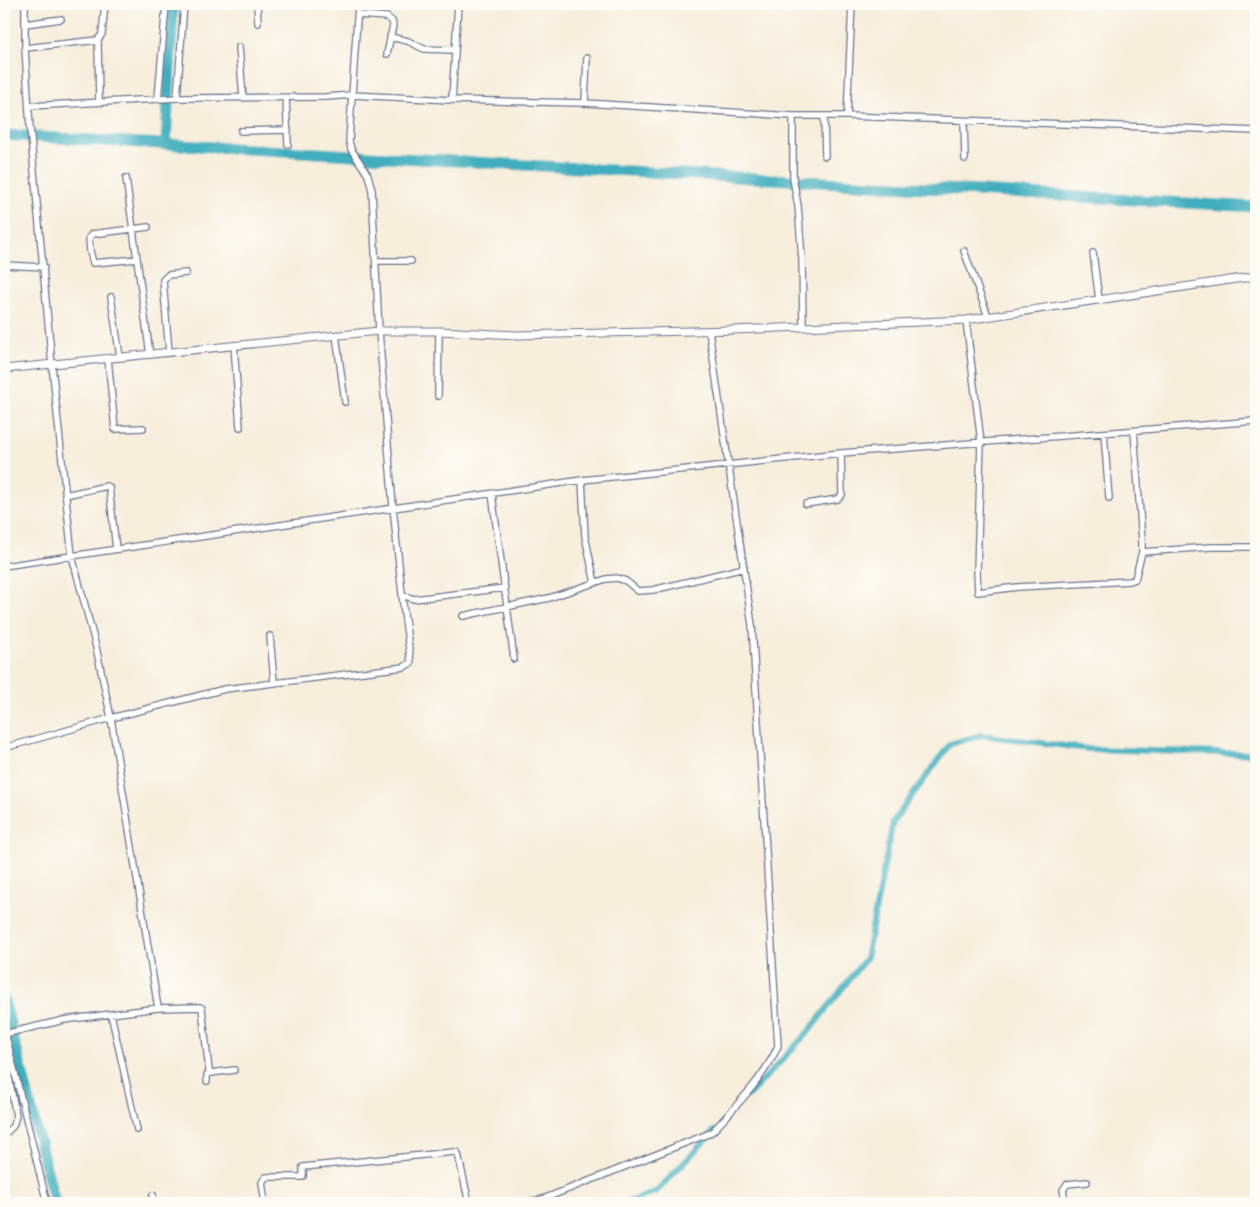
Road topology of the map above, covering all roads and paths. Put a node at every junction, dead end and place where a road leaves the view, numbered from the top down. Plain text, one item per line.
1 (25, 4) edge
2 (105, 4) edge
3 (166, 4) edge
4 (184, 4) edge
5 (257, 4) edge
6 (358, 4) edge
7 (458, 4) edge
8 (852, 4) edge
9 (358, 15) junction
10 (62, 19) dead end
11 (258, 23) dead end
12 (25, 24) junction
13 (390, 37) junction
14 (98, 40) junction
15 (239, 47) dead end
16 (25, 48) junction
17 (454, 50) junction
18 (387, 54) dead end
19 (587, 58) dead end
20 (352, 95) junction
21 (175, 98) junction
22 (243, 98) junction
23 (286, 98) junction
24 (159, 99) junction
25 (452, 100) junction
26 (99, 102) junction
27 (585, 103) junction
28 (30, 106) junction
29 (793, 116) junction
30 (824, 116) junction
31 (847, 116) junction
32 (964, 121) junction
33 (288, 130) junction
34 (242, 131) dead end
35 (1256, 131) edge
36 (288, 144) dead end
37 (825, 156) dead end
38 (965, 159) dead end
39 (126, 178) dead end
40 (148, 227) dead end
41 (133, 229) junction
42 (964, 252) dead end
43 (1093, 253) dead end
44 (137, 259) junction
45 (376, 261) junction
46 (411, 261) dead end
47 (4, 265) edge
48 (44, 267) junction
49 (186, 273) dead end
50 (1256, 276) edge
51 (111, 297) dead end
52 (1099, 300) junction
53 (988, 316) junction
54 (966, 320) junction
55 (803, 326) junction
56 (379, 331) junction
57 (439, 331) junction
58 (709, 331) junction
59 (336, 335) junction
60 (234, 345) junction
61 (169, 352) junction
62 (150, 354) junction
63 (120, 357) junction
64 (108, 358) junction
65 (52, 364) junction
66 (4, 369) edge
67 (438, 396) dead end
68 (345, 402) dead end
69 (1256, 421) edge
70 (240, 427) dead end
71 (143, 428) dead end
72 (1134, 431) junction
73 (1104, 433) junction
74 (981, 442) junction
75 (841, 452) junction
76 (729, 464) junction
77 (582, 480) junction
78 (492, 494) junction
79 (65, 495) junction
80 (1109, 498) dead end
81 (806, 504) dead end
82 (393, 507) junction
83 (1256, 547) edge
84 (116, 549) junction
85 (1142, 552) junction
86 (72, 556) junction
87 (4, 566) edge
88 (744, 568) junction
89 (595, 582) junction
90 (505, 588) junction
91 (402, 595) junction
92 (507, 606) junction
93 (463, 616) dead end
94 (270, 636) dead end
95 (514, 660) dead end
96 (274, 682) junction
97 (111, 718) junction
98 (4, 748) edge
99 (158, 1008) junction
100 (110, 1014) junction
101 (6, 1033) edge
102 (4, 1050) edge
103 (234, 1070) dead end
104 (210, 1072) junction
105 (207, 1082) dead end
106 (138, 1130) dead end
107 (4, 1135) edge
108 (1087, 1182) dead end
109 (153, 1195) dead end
110 (544, 1201) edge
111 (47, 1203) edge
112 (154, 1203) edge
113 (265, 1203) edge
114 (469, 1203) edge
115 (524, 1203) edge
116 (1066, 1203) edge

1 - 12 street
2 - 14 street
3 - 24 street
4 - 21 street
5 - 11 street
6 - 9 street
7 - 17 street
8 - 31 street
9 - 13 street
9 - 20 street
10 - 12 street
12 - 16 street
13 - 17 street
13 - 18 street
14 - 16 street
14 - 26 street
15 - 22 street
16 - 28 street
17 - 25 street
19 - 27 street
20 - 23 street
20 - 25 street
20 - 45 street
21 - 22 street
21 - 24 street
22 - 23 street
23 - 33 street
24 - 26 street
25 - 27 street
26 - 28 street
27 - 29 street
28 - 48 street
29 - 30 street
29 - 55 street
30 - 31 street
30 - 37 street
31 - 32 street
32 - 35 street
32 - 38 street
33 - 34 street
33 - 36 street
39 - 41 street
40 - 41 street
41 - 44 street
41 - 44 street
42 - 53 street
43 - 52 street
44 - 62 street
45 - 46 street
45 - 56 street
47 - 48 street
48 - 65 street
49 - 61 street
50 - 52 street
51 - 63 street
52 - 53 street
53 - 54 street
54 - 55 street
54 - 74 street
55 - 58 street
56 - 57 street
56 - 59 street
56 - 82 street
57 - 58 street
57 - 67 street
58 - 76 street
59 - 60 street
59 - 68 street
60 - 61 street
60 - 70 street
61 - 62 street
62 - 63 street
63 - 64 street
64 - 65 street
64 - 71 street
65 - 66 street
65 - 79 street
69 - 72 street
72 - 73 street
72 - 85 street
73 - 74 street
73 - 80 street
74 - 75 street
74 - 85 street
75 - 76 street
75 - 81 street
76 - 77 street
76 - 88 street
77 - 78 street
77 - 89 street
78 - 82 street
78 - 90 street
79 - 84 street
79 - 86 street
82 - 84 street
82 - 91 street
83 - 85 street
84 - 86 street
86 - 87 street
86 - 97 street
88 - 89 street
88 - 110 street
89 - 92 street
90 - 91 street
90 - 92 street
91 - 96 street
92 - 93 street
92 - 95 street
94 - 96 street
96 - 97 street
97 - 98 street
97 - 99 street
99 - 100 street
99 - 104 street
100 - 101 street
100 - 106 street
101 - 111 street
102 - 107 street
103 - 104 street
104 - 105 street
108 - 116 street
109 - 112 street
110 - 115 street
113 - 114 street

